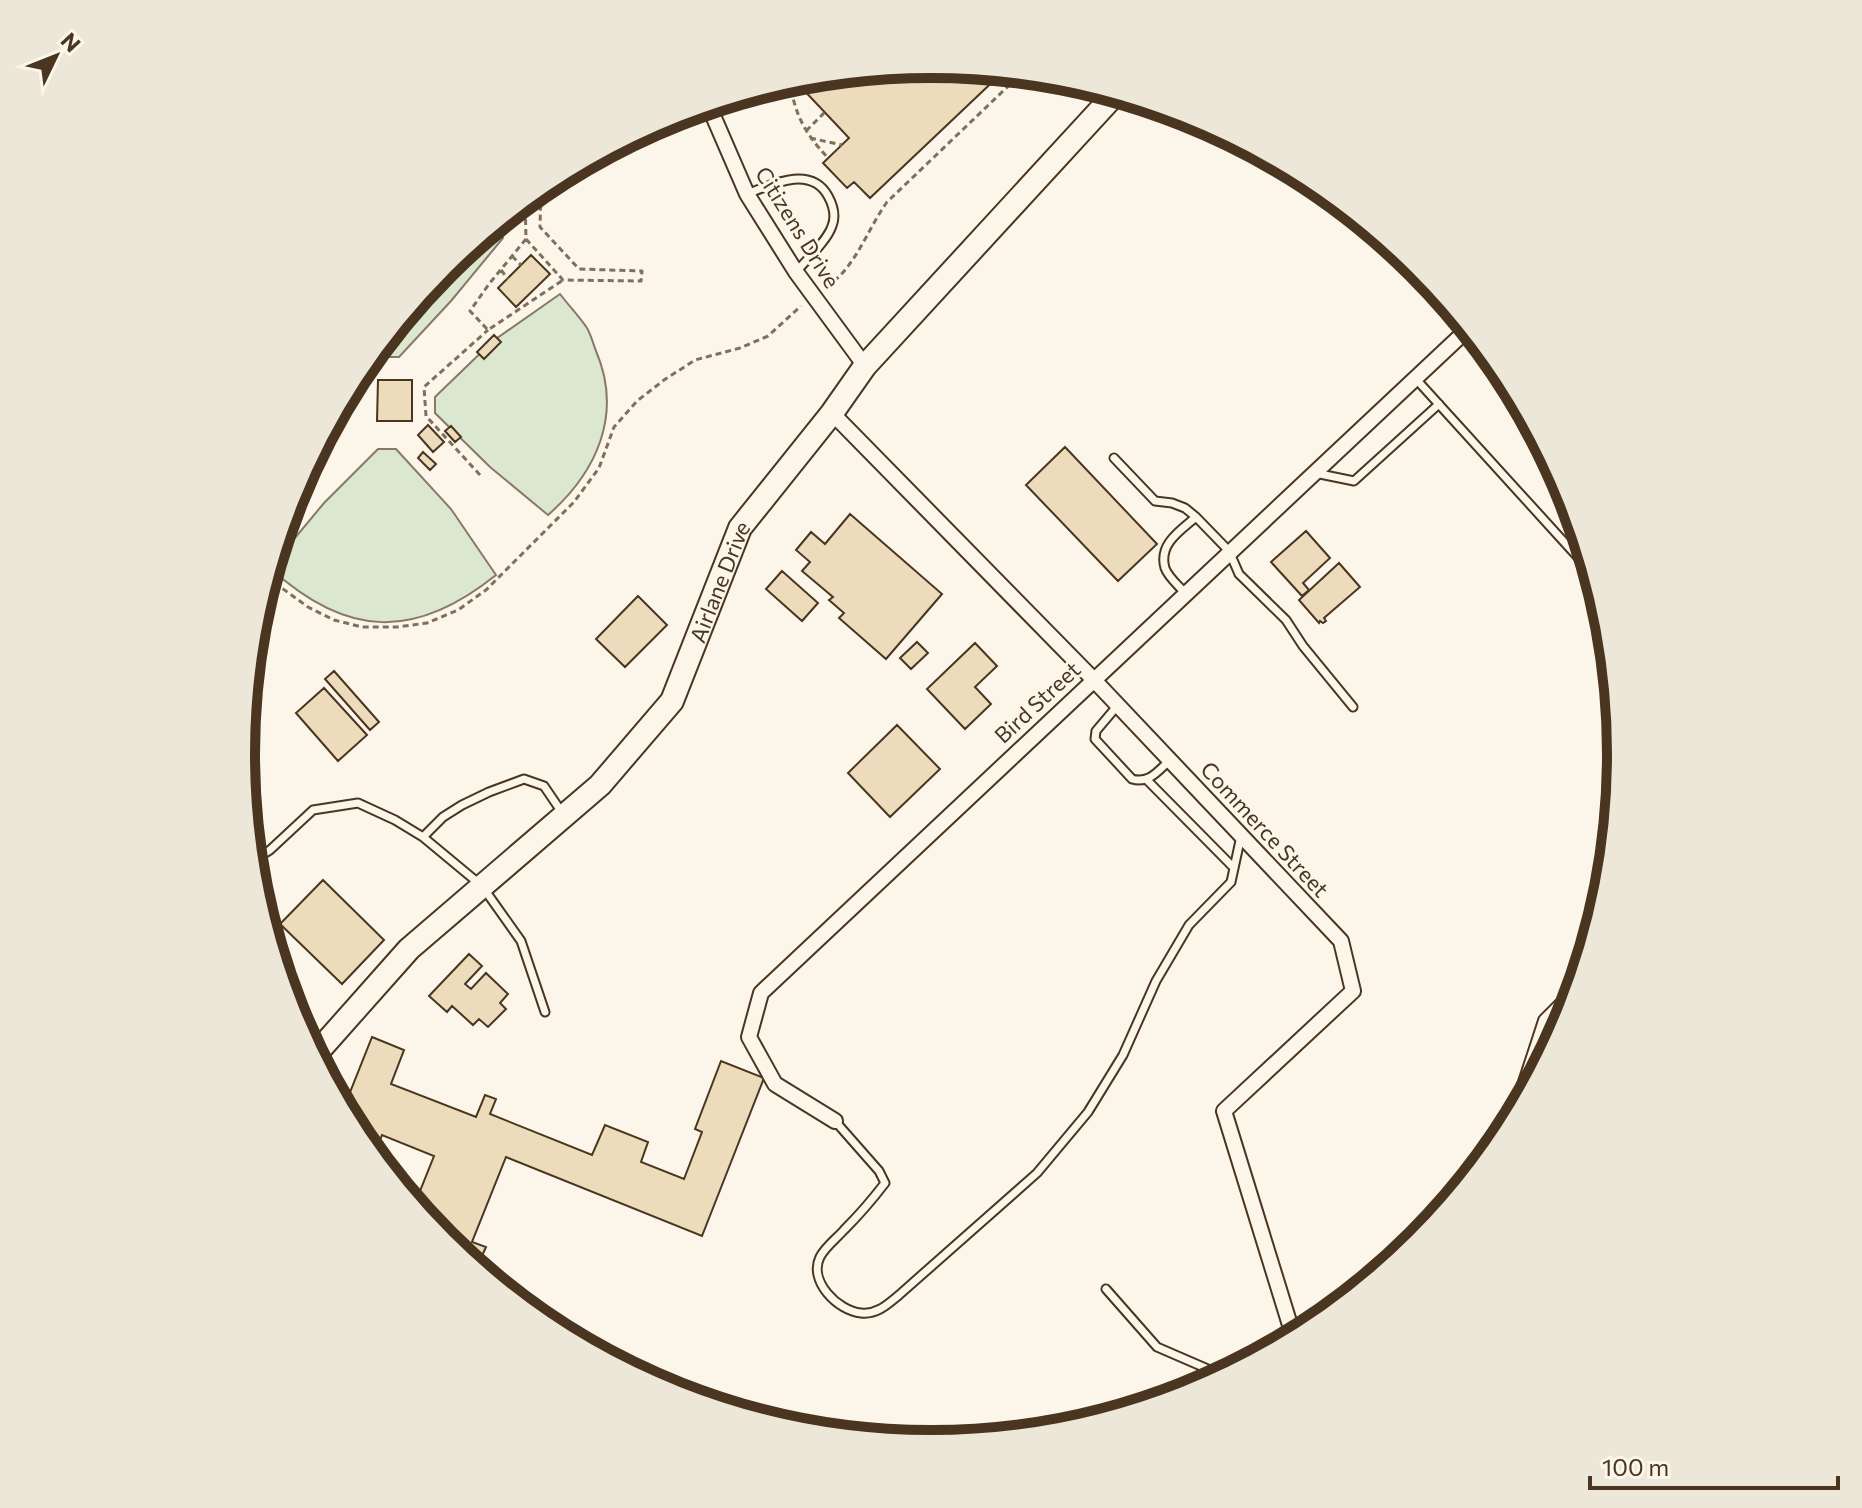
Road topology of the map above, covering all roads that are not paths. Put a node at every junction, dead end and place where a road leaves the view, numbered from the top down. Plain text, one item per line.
1 (1108, 102) edge
2 (713, 115) edge
3 (747, 194) junction
4 (796, 272) junction
5 (1461, 335) edge
6 (865, 366) junction
7 (1415, 378) junction
8 (1439, 404) junction
9 (832, 413) junction
10 (1114, 458) dead end
11 (1314, 473) junction
12 (1196, 517) junction
13 (1229, 551) junction
14 (1577, 556) edge
15 (1185, 593) junction
16 (1093, 679) junction
17 (1118, 705) junction
18 (1353, 707) dead end
19 (1170, 760) junction
20 (1146, 779) junction
21 (564, 816) junction
22 (1241, 835) junction
23 (423, 837) junction
24 (263, 854) edge
25 (1234, 868) junction
26 (482, 886) junction
27 (1557, 1010) edge
28 (545, 1012) dead end
29 (322, 1047) edge
30 (1533, 1060) edge
31 (835, 1121) joint
32 (1106, 1289) dead end
33 (1290, 1326) edge
34 (1210, 1370) edge

1 - 6 street, Airlane Drive
2 - 3 street, Citizens Drive
3 - 4 street, Citizens Drive
3 - 4 lane
4 - 6 street, Citizens Drive
5 - 7 street, Bird Street
6 - 9 street, Airlane Drive
7 - 8 lane
7 - 11 street, Bird Street
8 - 11 lane
8 - 14 lane
9 - 16 street, Commerce Street
9 - 21 street, Airlane Drive
10 - 12 lane
11 - 13 street, Bird Street
12 - 13 lane
12 - 15 lane
13 - 15 street, Bird Street
13 - 18 lane
15 - 16 street, Bird Street
16 - 17 street, Commerce Street
16 - 31 street, Bird Street
17 - 19 street, Commerce Street
17 - 20 lane
19 - 20 lane
19 - 22 street, Commerce Street
20 - 25 lane
21 - 23 lane
21 - 26 street, Airlane Drive
22 - 25 lane
22 - 33 street, Commerce Street
23 - 24 lane
23 - 26 lane
25 - 31 lane
26 - 28 lane
26 - 29 street, Airlane Drive
27 - 30 street
32 - 34 lane

